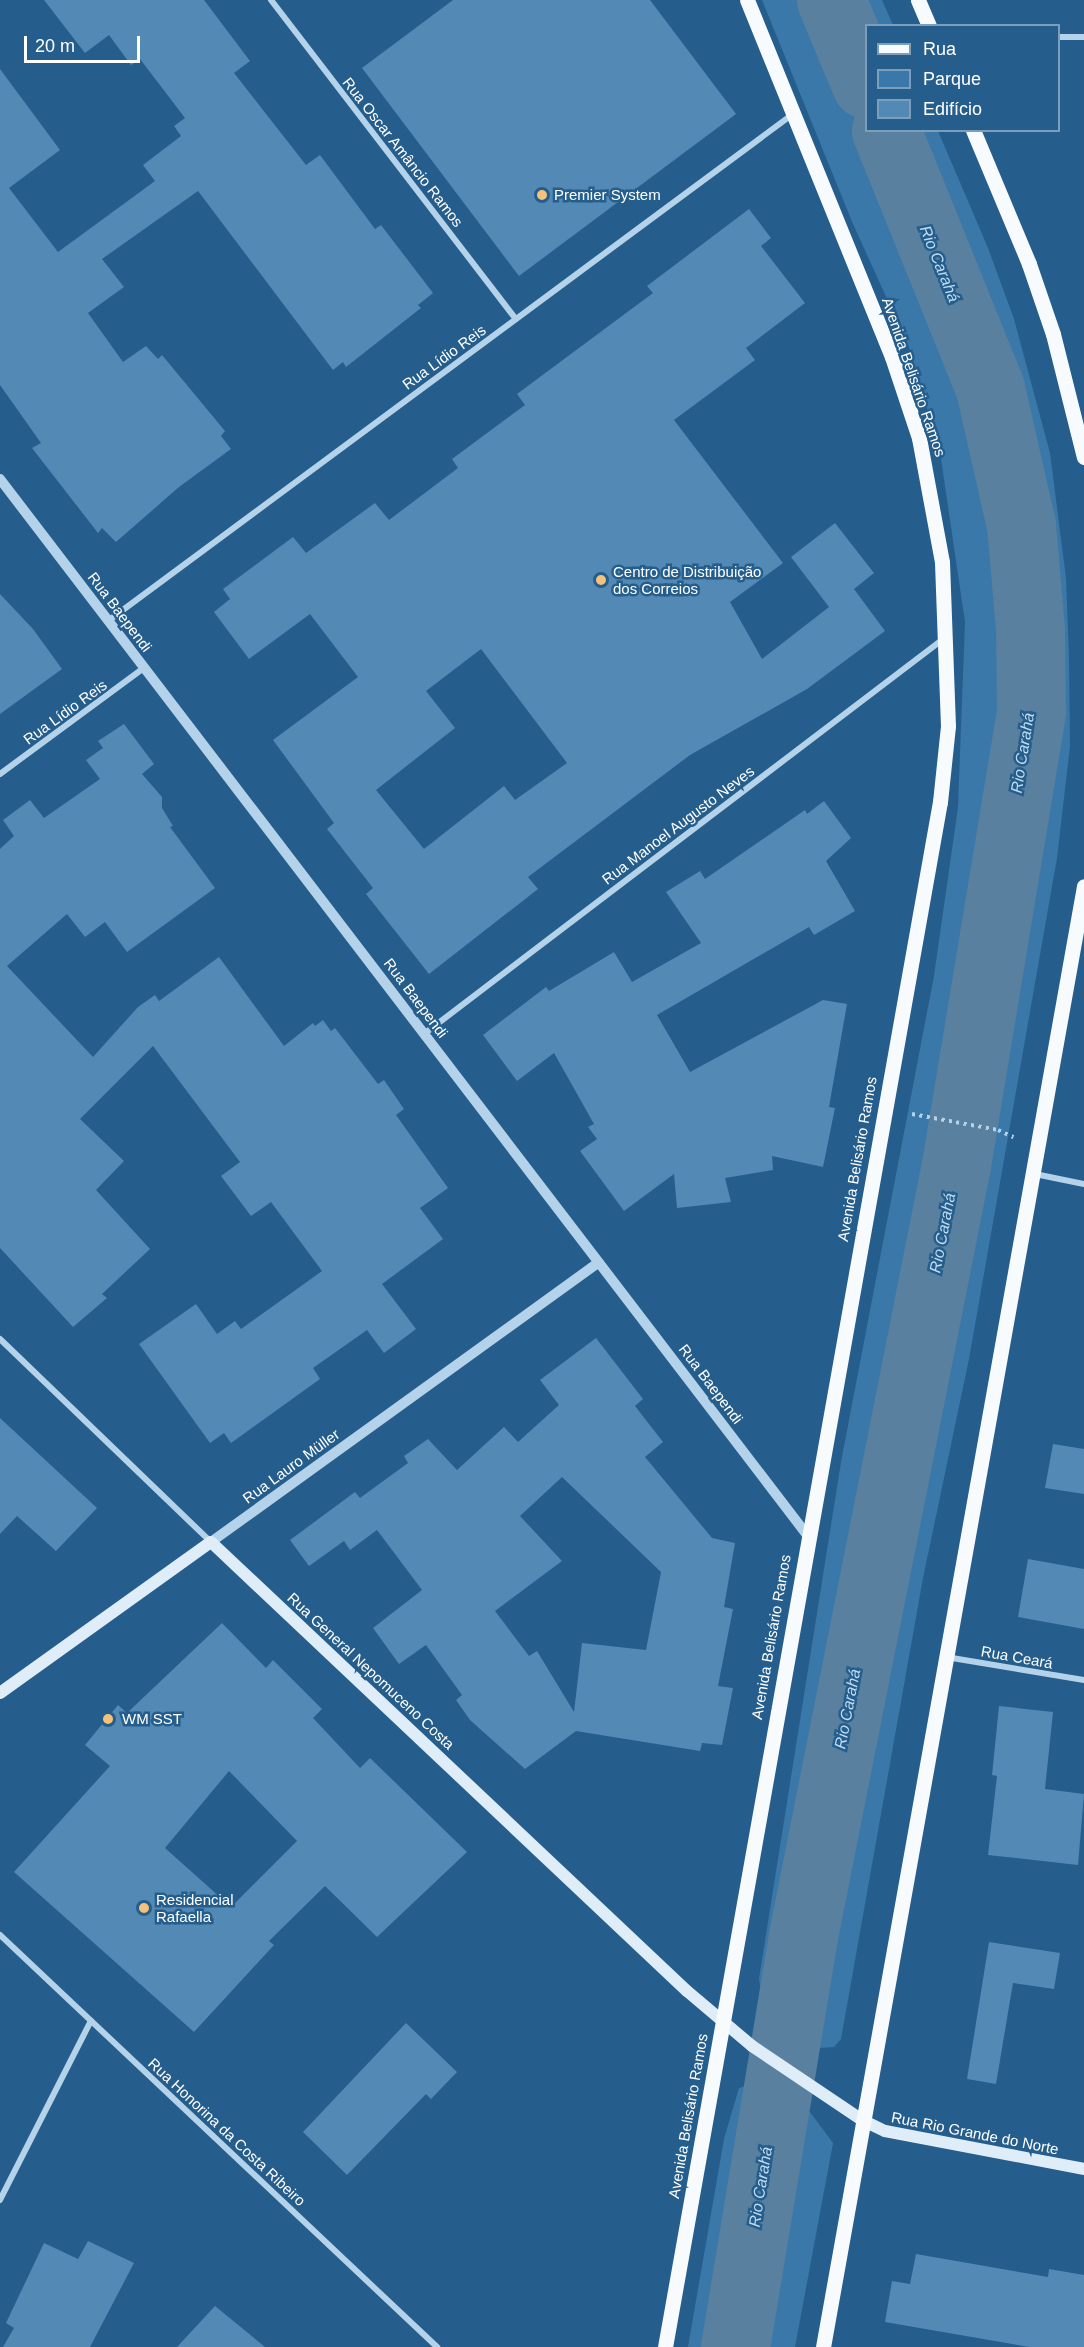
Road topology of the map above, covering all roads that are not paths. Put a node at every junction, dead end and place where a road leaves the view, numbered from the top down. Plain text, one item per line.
1 (271, 0) edge
2 (747, 0) edge
3 (918, 0) edge
4 (928, 24) edge
5 (1060, 37) edge
6 (1084, 37) edge
7 (794, 113) junction
8 (974, 132) edge
9 (516, 319) junction
10 (1084, 457) edge
11 (0, 479) edge
12 (108, 621) junction
13 (947, 636) junction
14 (144, 668) junction
15 (0, 774) edge
16 (1084, 886) edge
17 (424, 1034) junction
18 (1033, 1174) junction
19 (1084, 1184) edge
20 (599, 1262) junction
21 (0, 1339) edge
22 (807, 1535) junction
23 (211, 1542) junction
24 (946, 1657) junction
25 (1084, 1680) edge
26 (0, 1693) edge
27 (0, 1935) edge
28 (91, 2021) junction
29 (723, 2023) junction
30 (752, 2046) joint
31 (862, 2120) junction
32 (1084, 2169) edge
33 (0, 2200) edge
34 (437, 2347) edge
35 (665, 2347) edge
36 (823, 2347) edge

1 - 9 street, Rua Oscar Amâncio Ramos
2 - 7 main road, Avenida Belisário Ramos
3 - 4 main road
5 - 6 street
7 - 9 street, Rua Lídio Reis
7 - 13 main road, Avenida Belisário Ramos
8 - 10 main road
9 - 12 street, Rua Lídio Reis
11 - 12 street, Rua Baependi
12 - 14 street, Rua Baependi
13 - 17 street, Rua Manoel Augusto Neves
13 - 22 main road, Avenida Belisário Ramos
14 - 15 street, Rua Lídio Reis
14 - 17 street, Rua Baependi
16 - 18 main road
17 - 20 street, Rua Baependi
18 - 19 street
18 - 24 main road
20 - 22 street, Rua Baependi
20 - 23 street, Rua Lauro Müller
21 - 23 street, Rua General Nepomuceno Costa
22 - 29 main road, Avenida Belisário Ramos
23 - 26 main road, Rua Lauro Müller
23 - 29 main road, Rua General Nepomuceno Costa
24 - 25 street, Rua Ceará
24 - 31 main road
27 - 28 street, Rua Honorina da Costa Ribeiro
28 - 33 street
28 - 34 street, Rua Honorina da Costa Ribeiro
29 - 30 main road, Rua General Nepomuceno Costa
29 - 35 main road, Avenida Belisário Ramos
30 - 31 main road, Rua Rio Grande do Norte
31 - 32 main road, Rua Rio Grande do Norte
31 - 36 main road

